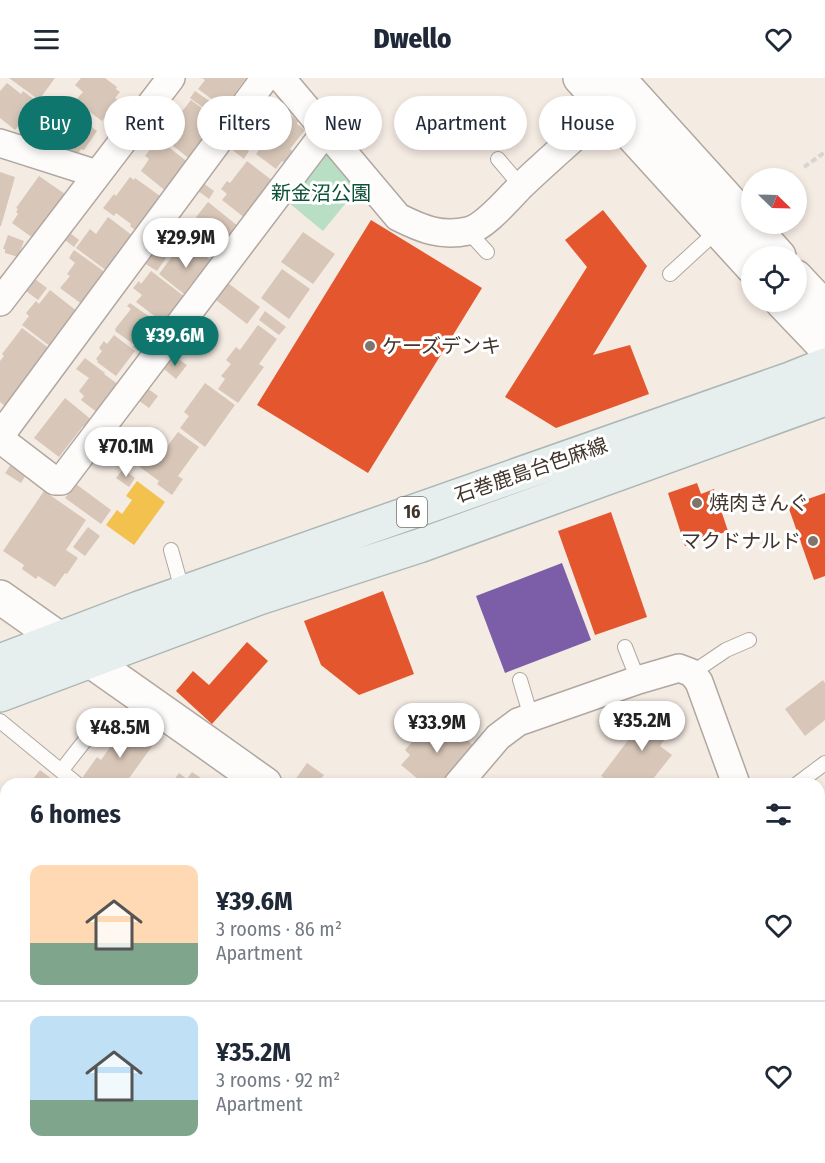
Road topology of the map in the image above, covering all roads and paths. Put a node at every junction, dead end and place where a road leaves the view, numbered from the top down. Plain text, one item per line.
1 (171, 78) edge
2 (265, 78) edge
3 (281, 78) edge
4 (580, 78) edge
5 (618, 78) edge
6 (596, 96) edge
7 (304, 106) edge
8 (636, 141) edge
9 (0, 143) edge
10 (312, 150) edge
11 (341, 150) edge
12 (560, 150) edge
13 (825, 152) edge
14 (498, 159) dead end
15 (804, 167) dead end
16 (97, 174) junction
17 (521, 186) junction
18 (471, 230) junction
19 (718, 230) junction
20 (769, 246) edge
21 (487, 252) dead end
22 (741, 255) edge
23 (670, 274) dead end
24 (807, 289) edge
25 (0, 302) edge
26 (825, 308) edge
27 (792, 312) edge
28 (825, 347) edge
29 (825, 365) edge
30 (825, 399) edge
31 (0, 438) edge
32 (171, 550) dead end
33 (183, 593) junction
34 (0, 597) edge
35 (61, 639) junction
36 (749, 640) dead end
37 (625, 647) dead end
38 (0, 661) edge
39 (92, 661) junction
40 (692, 673) junction
41 (520, 680) dead end
42 (638, 680) junction
43 (0, 695) edge
44 (531, 717) junction
45 (0, 721) edge
46 (90, 734) dead end
47 (825, 764) edge
48 (61, 771) junction
49 (70, 778) edge
50 (246, 778) edge
51 (463, 778) edge
52 (733, 778) edge
53 (805, 778) edge

1 - 16 street
2 - 31 street
3 - 7 street
4 - 6 street
5 - 20 street
8 - 19 street
9 - 16 street
10 - 31 street
11 - 18 street
12 - 17 street
13 - 15 path
14 - 17 lane
16 - 25 street
17 - 18 street
18 - 21 lane
19 - 22 street
19 - 23 lane
24 - 26 street
27 - 28 street
29 - 33 main road, 石巻鹿島台色麻線 / 16
30 - 39 main road, 石巻鹿島台色麻線 / 16
32 - 33 lane
33 - 35 main road, 石巻鹿島台色麻線 / 16
34 - 35 street
35 - 38 main road, 石巻鹿島台色麻線 / 16
35 - 39 street
36 - 40 lane
37 - 42 lane
39 - 43 main road, 石巻鹿島台色麻線 / 16
39 - 50 street
40 - 42 street
40 - 52 street
41 - 44 lane
42 - 44 street
44 - 51 street
45 - 48 lane
46 - 48 lane
47 - 53 lane
48 - 49 lane

